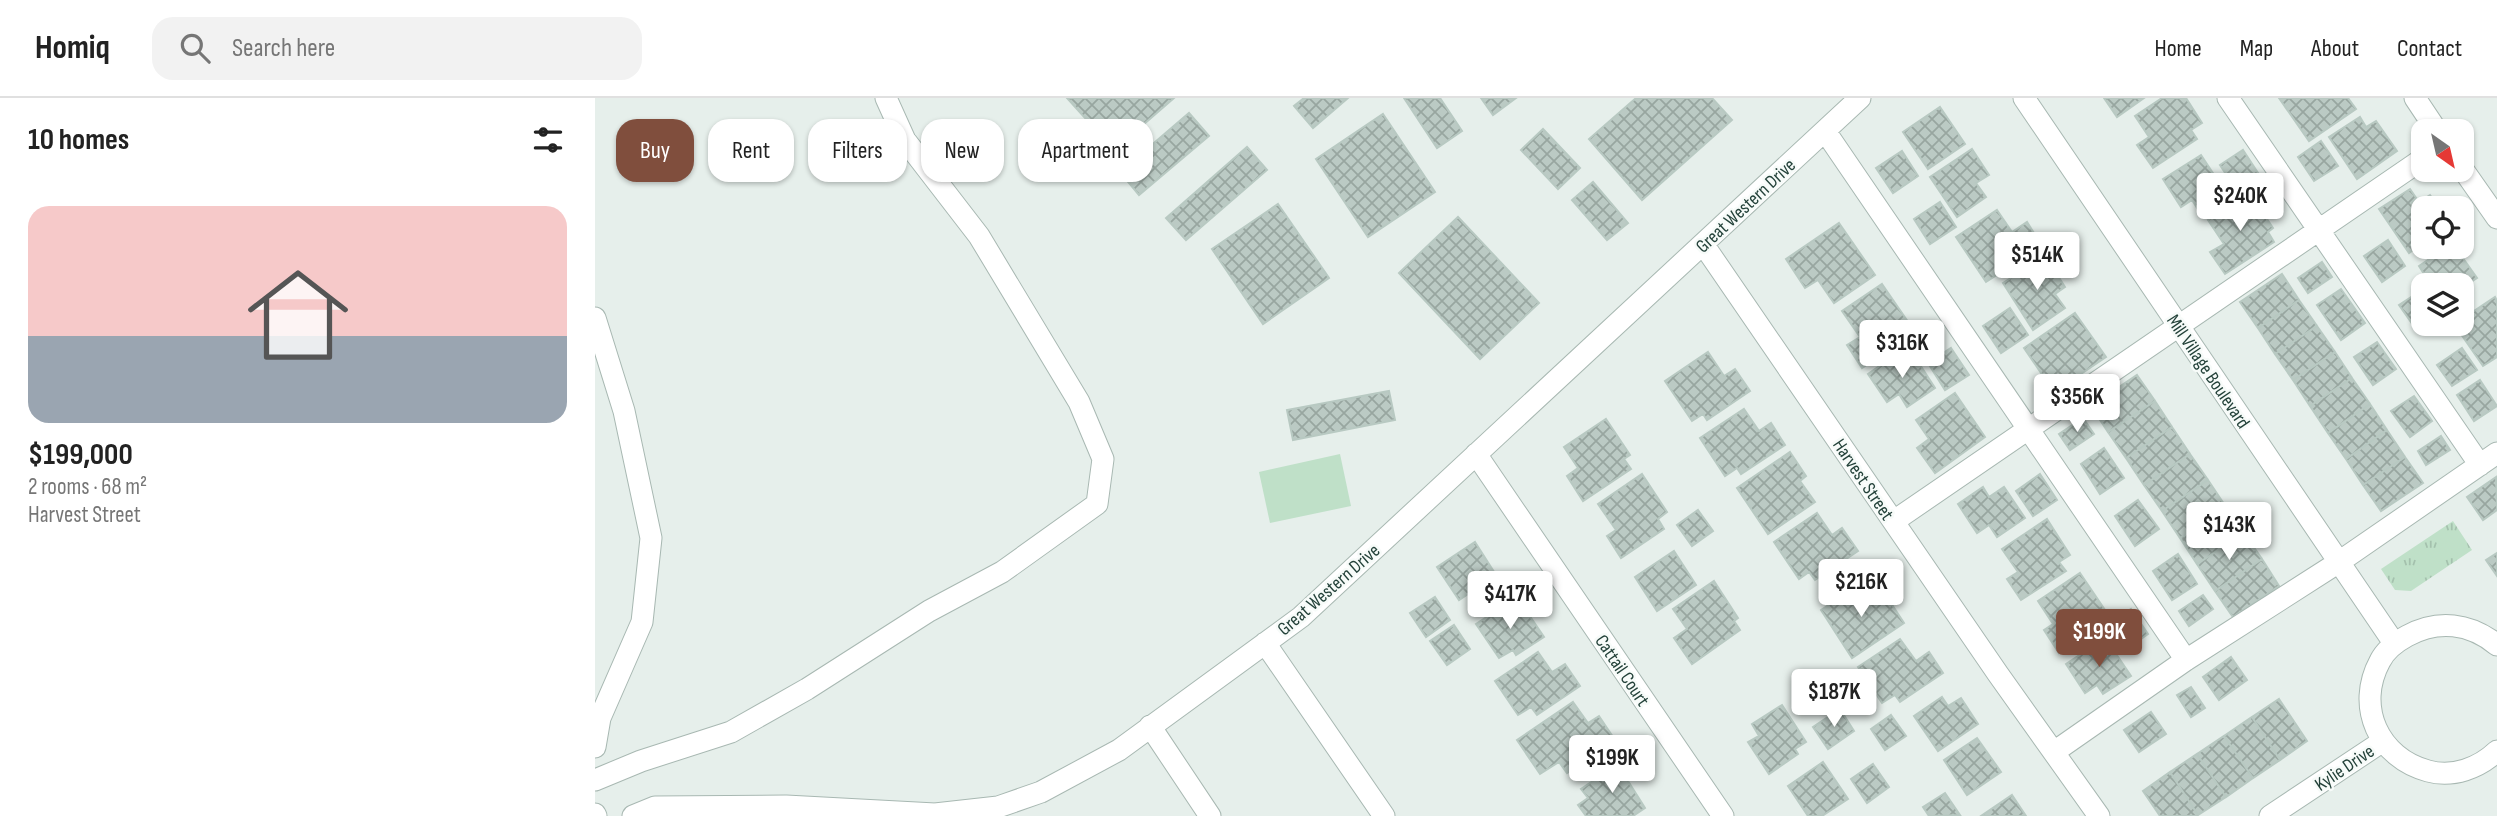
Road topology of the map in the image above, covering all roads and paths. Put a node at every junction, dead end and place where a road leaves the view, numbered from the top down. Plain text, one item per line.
1 (885, 98) edge
2 (1860, 98) edge
3 (2024, 98) edge
4 (2228, 98) edge
5 (2415, 98) edge
6 (2429, 119) edge
7 (1825, 131) junction
8 (2411, 167) edge
9 (2472, 182) edge
10 (2497, 218) edge
11 (2319, 230) junction
12 (1703, 244) junction
13 (595, 318) edge
14 (2179, 326) junction
15 (2028, 429) junction
16 (1476, 454) junction
17 (2489, 459) edge
18 (1893, 521) junction
19 (2339, 562) junction
20 (1265, 643) junction
21 (2394, 643) junction
22 (2497, 645) edge
23 (2186, 660) junction
24 (1150, 726) junction
25 (2383, 741) junction
26 (595, 747) edge
27 (2497, 751) edge
28 (2054, 752) junction
29 (595, 779) edge
30 (1017, 809) edge
31 (880, 813) edge
32 (633, 816) edge
33 (1210, 816) edge
34 (1384, 816) edge
35 (1723, 816) edge
36 (2099, 816) edge
37 (2270, 816) edge

1 - 29 street
2 - 7 street, Great Western Drive
3 - 14 street, Mill Village Boulevard
4 - 11 street
5 - 6 street
7 - 12 street, Great Western Drive
7 - 15 street
8 - 11 street
9 - 10 street
11 - 14 street
11 - 17 street
12 - 16 street, Great Western Drive
12 - 18 street, Harvest Street
13 - 26 street
14 - 15 street
14 - 19 street, Mill Village Boulevard
15 - 18 street
15 - 23 street
16 - 20 street, Great Western Drive
16 - 35 street, Cattail Court
17 - 19 street
18 - 28 street, Harvest Street
19 - 21 street, Mill Village Boulevard
19 - 23 street
20 - 24 street, Great Western Drive
20 - 34 street
21 - 22 street
21 - 25 street
23 - 28 street
24 - 30 street, Great Western Drive
24 - 33 street
25 - 27 street
25 - 37 street, Kylie Drive
28 - 36 street, Harvest Street
30 - 31 street, Great Western Drive
31 - 32 street, Great Western Drive

